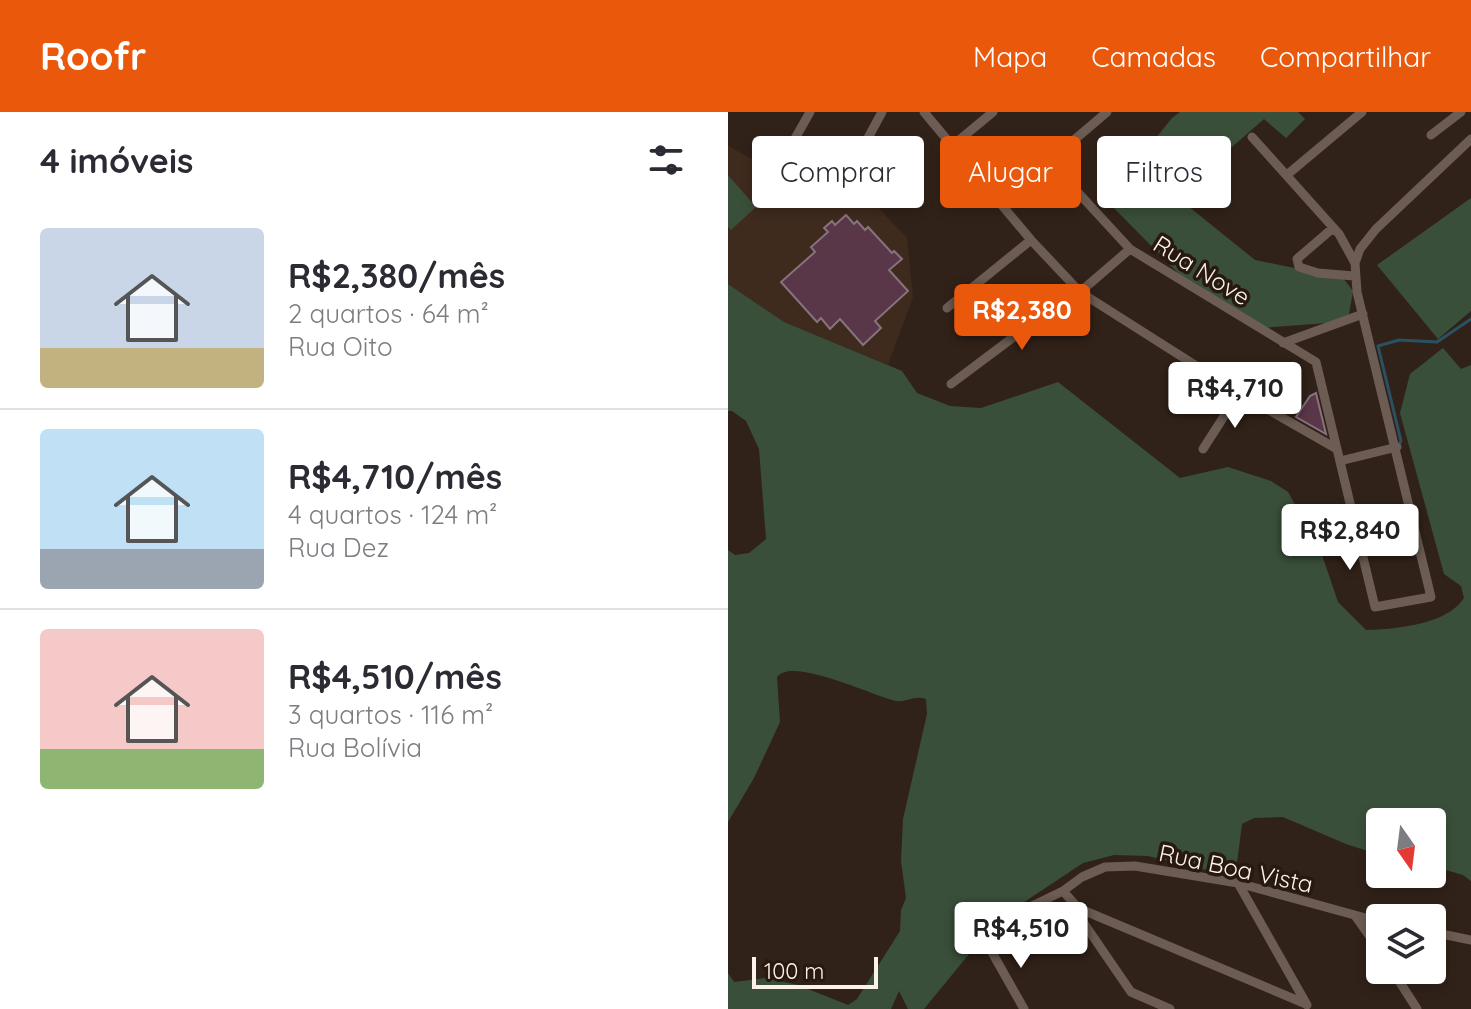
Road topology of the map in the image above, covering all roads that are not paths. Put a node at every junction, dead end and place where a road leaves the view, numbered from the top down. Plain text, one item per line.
1 (810, 112) edge
2 (882, 112) edge
3 (924, 112) edge
4 (993, 112) edge
5 (1107, 112) edge
6 (1362, 112) edge
7 (1461, 112) edge
8 (1431, 135) dead end
9 (796, 136) edge
10 (869, 136) edge
11 (944, 136) edge
12 (964, 136) edge
13 (1079, 136) edge
14 (1252, 137) dead end
15 (1471, 139) edge
16 (1288, 174) junction
17 (1081, 196) edge
18 (1006, 208) edge
19 (1333, 228) junction
20 (1031, 240) junction
21 (1130, 249) junction
22 (1355, 263) junction
23 (1354, 276) junction
24 (1080, 292) junction
25 (947, 308) dead end
26 (1363, 314) junction
27 (1283, 343) junction
28 (951, 384) dead end
29 (1239, 393) junction
30 (1397, 447) junction
31 (1203, 449) dead end
32 (1337, 449) junction
33 (1340, 461) junction
34 (1238, 883) junction
35 (1063, 891) junction
36 (1078, 908) junction
37 (1356, 917) junction
38 (1366, 919) edge
39 (1366, 931) edge
40 (1446, 935) edge
41 (1471, 940) edge
42 (1401, 984) edge
43 (1308, 1006) edge
44 (1417, 1008) edge
45 (1024, 1009) edge
46 (1170, 1009) edge

1 - 9 street
2 - 10 street
3 - 11 street
4 - 12 street
5 - 13 street
6 - 16 street
7 - 8 street
14 - 16 street
15 - 22 street
16 - 19 street
17 - 21 street, Rua Nove
18 - 20 street
19 - 22 street
19 - 23 street
20 - 24 street
20 - 25 street
21 - 24 street
21 - 27 street, Rua Nove
22 - 23 street
23 - 26 street
24 - 28 street
24 - 29 street
26 - 27 street
26 - 30 street
27 - 32 street, Rua Nove
29 - 31 street
29 - 32 street
30 - 33 street
30 - 33 street
32 - 33 street
34 - 35 street, Rua Boa Vista
34 - 37 street, Rua Boa Vista
34 - 43 street
35 - 36 street
35 - 45 street, Rua Boa Vista
36 - 43 street
36 - 46 street
37 - 38 street, Rua Boa Vista
37 - 39 street
40 - 41 street
42 - 44 street

